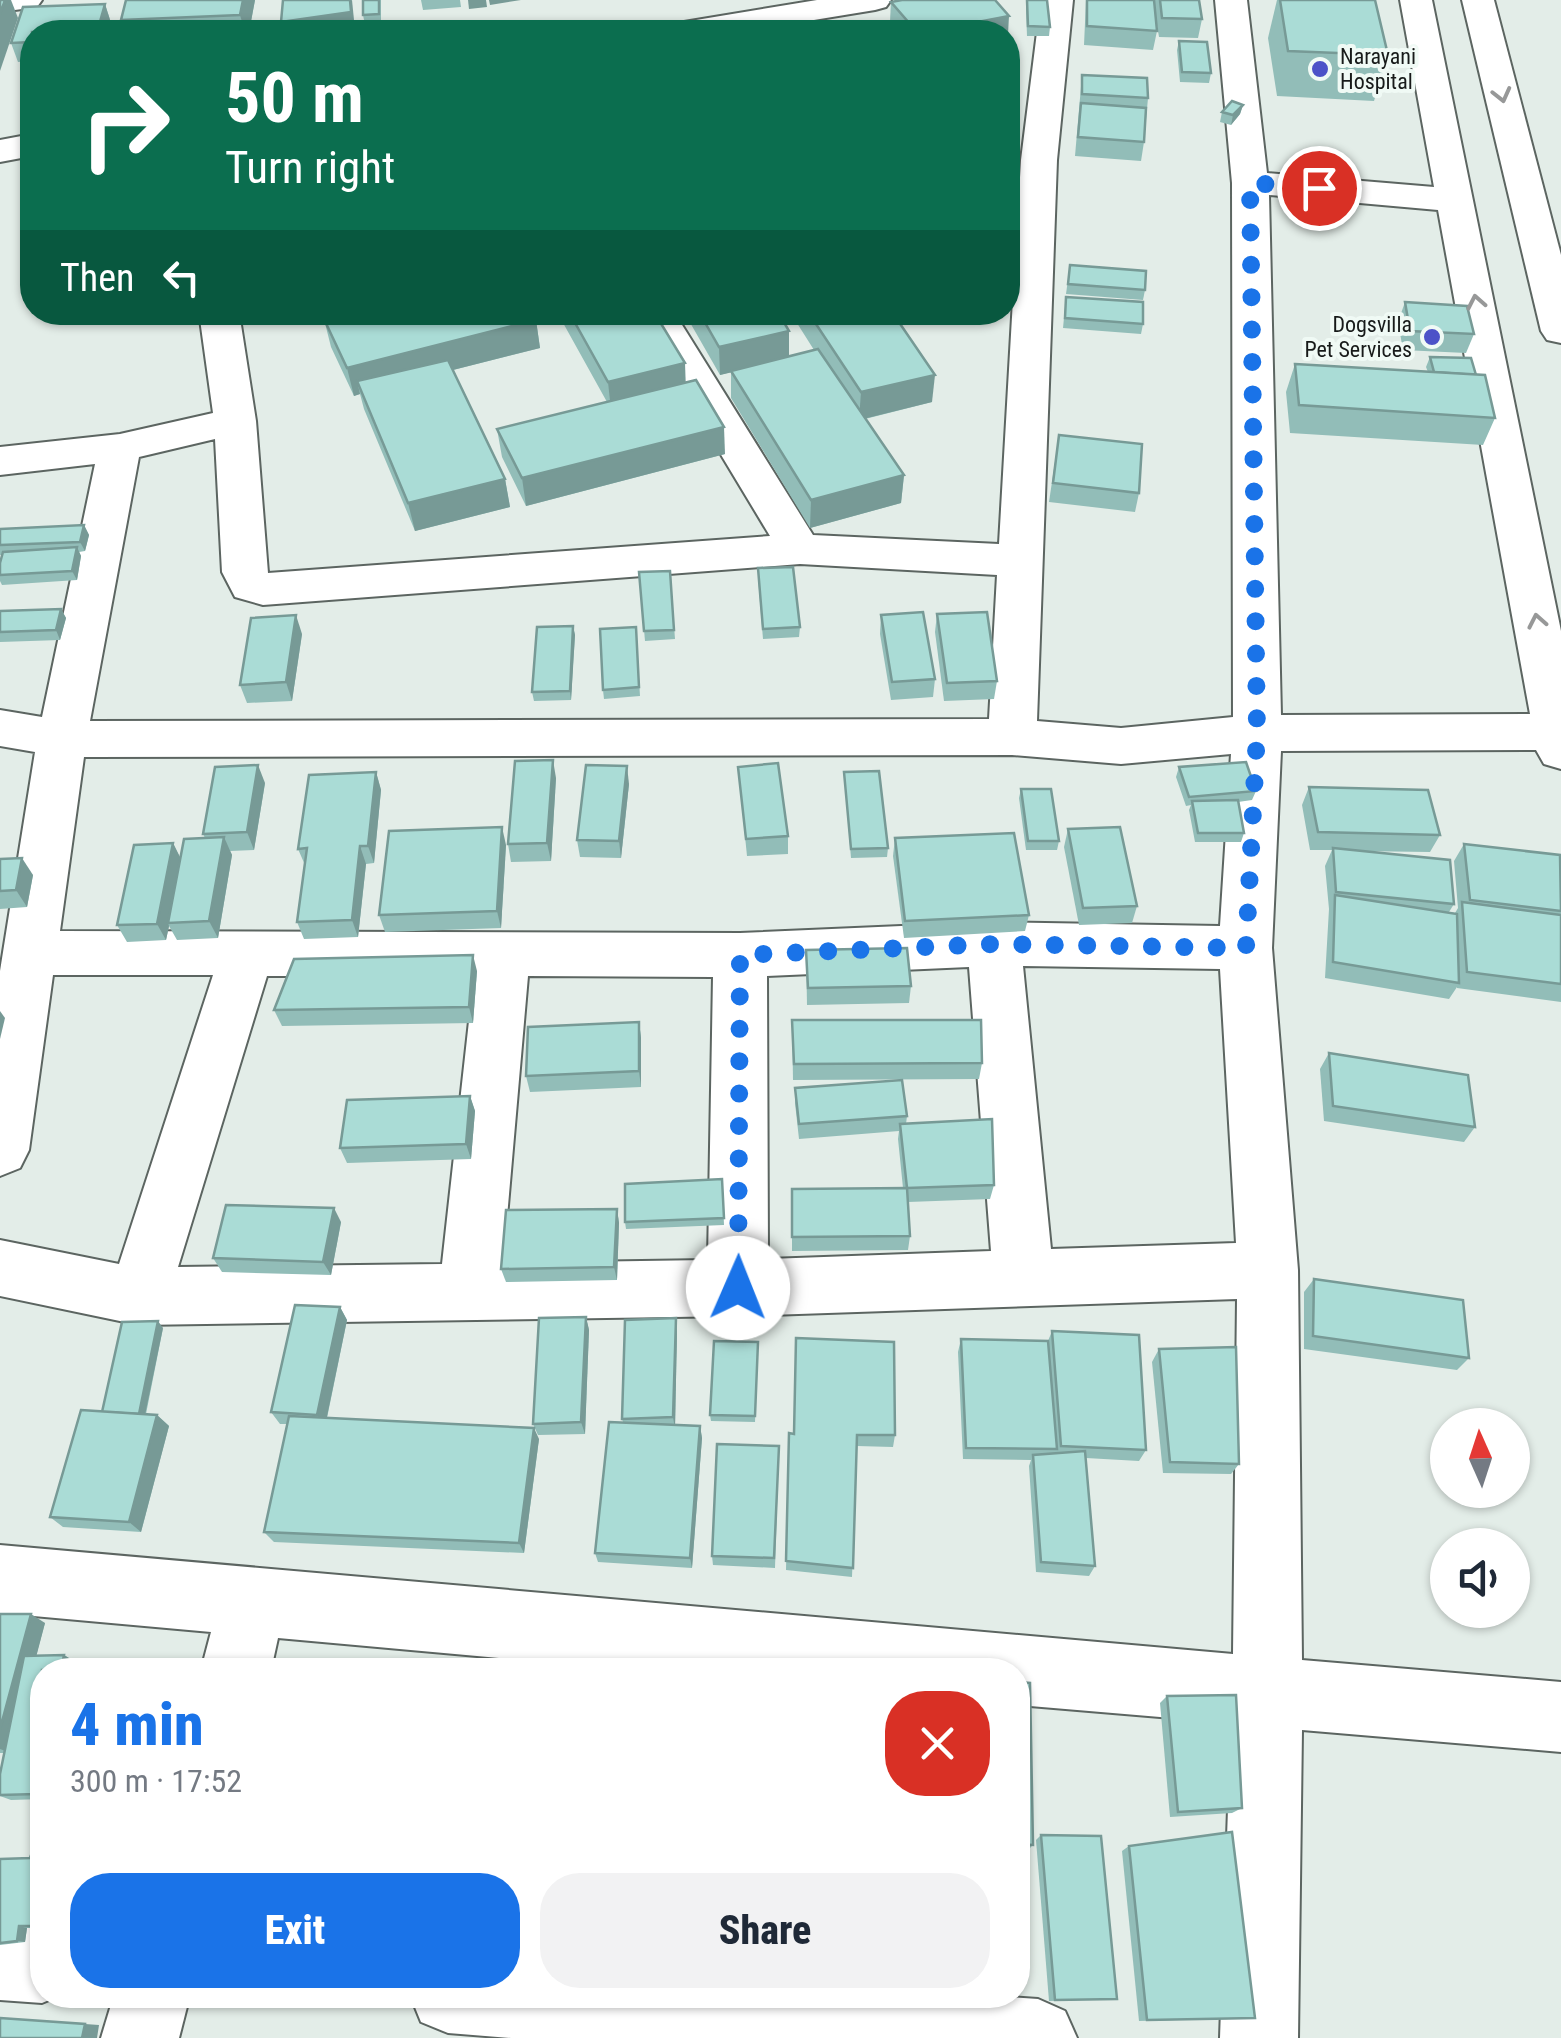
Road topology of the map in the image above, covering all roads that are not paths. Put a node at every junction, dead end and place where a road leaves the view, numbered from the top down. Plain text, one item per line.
1 (26, 0) edge
2 (876, 0) edge
3 (1057, 0) edge
4 (1231, 0) edge
5 (1416, 0) edge
6 (1478, 0) edge
7 (0, 2) edge
8 (756, 20) edge
9 (1023, 164) edge
10 (1250, 183) junction
11 (1456, 200) junction
12 (221, 325) edge
13 (662, 325) edge
14 (1560, 325) edge
15 (235, 421) junction
16 (120, 448) junction
17 (0, 461) edge
18 (800, 549) junction
19 (1021, 561) junction
20 (0, 728) edge
21 (1257, 733) junction
22 (1012, 737) junction
23 (62, 740) junction
24 (1560, 742) edge
25 (994, 944) junction
26 (1246, 948) junction
27 (31, 953) junction
28 (248, 954) junction
29 (503, 954) junction
30 (740, 955) junction
31 (0, 1150) edge
32 (0, 1268) edge
33 (1268, 1270) junction
34 (1023, 1278) junction
35 (738, 1288) junction
36 (470, 1290) junction
37 (139, 1296) junction
38 (0, 1580) edge
39 (253, 1602) junction
40 (239, 1658) edge
41 (881, 1658) edge
42 (1030, 1671) edge
43 (1267, 1692) junction
44 (1561, 1717) edge
45 (0, 1962) edge
46 (30, 1964) edge
47 (148, 2008) edge
48 (626, 2008) edge
49 (140, 2038) edge
50 (1038, 2038) edge
51 (1260, 2038) edge

1 - 7 street
2 - 8 street
3 - 9 street
4 - 10 street
5 - 11 street
6 -> 14 street
9 - 19 street
10 - 11 street
10 - 21 street
24 -> 11 street
12 - 15 street
13 - 18 street
15 - 16 street
15 - 18 street
16 - 17 street
16 - 23 street
18 - 19 street
19 - 22 street
20 - 23 street
21 - 22 street
21 - 24 street
21 - 26 street
22 - 23 street
23 - 27 street
25 - 26 street
25 - 30 street
25 - 34 street
26 - 33 street
27 - 28 street
27 - 31 street
28 - 29 street
28 - 37 street
29 - 30 street
29 - 36 street
30 - 35 street
32 - 37 street
33 - 34 street
33 - 43 street
34 - 35 street
35 - 36 street
36 - 37 street
38 - 39 street
39 - 40 street
39 - 41 street
42 - 43 street
43 - 44 street
43 - 51 street
45 - 46 street
47 - 49 street
48 - 50 street

